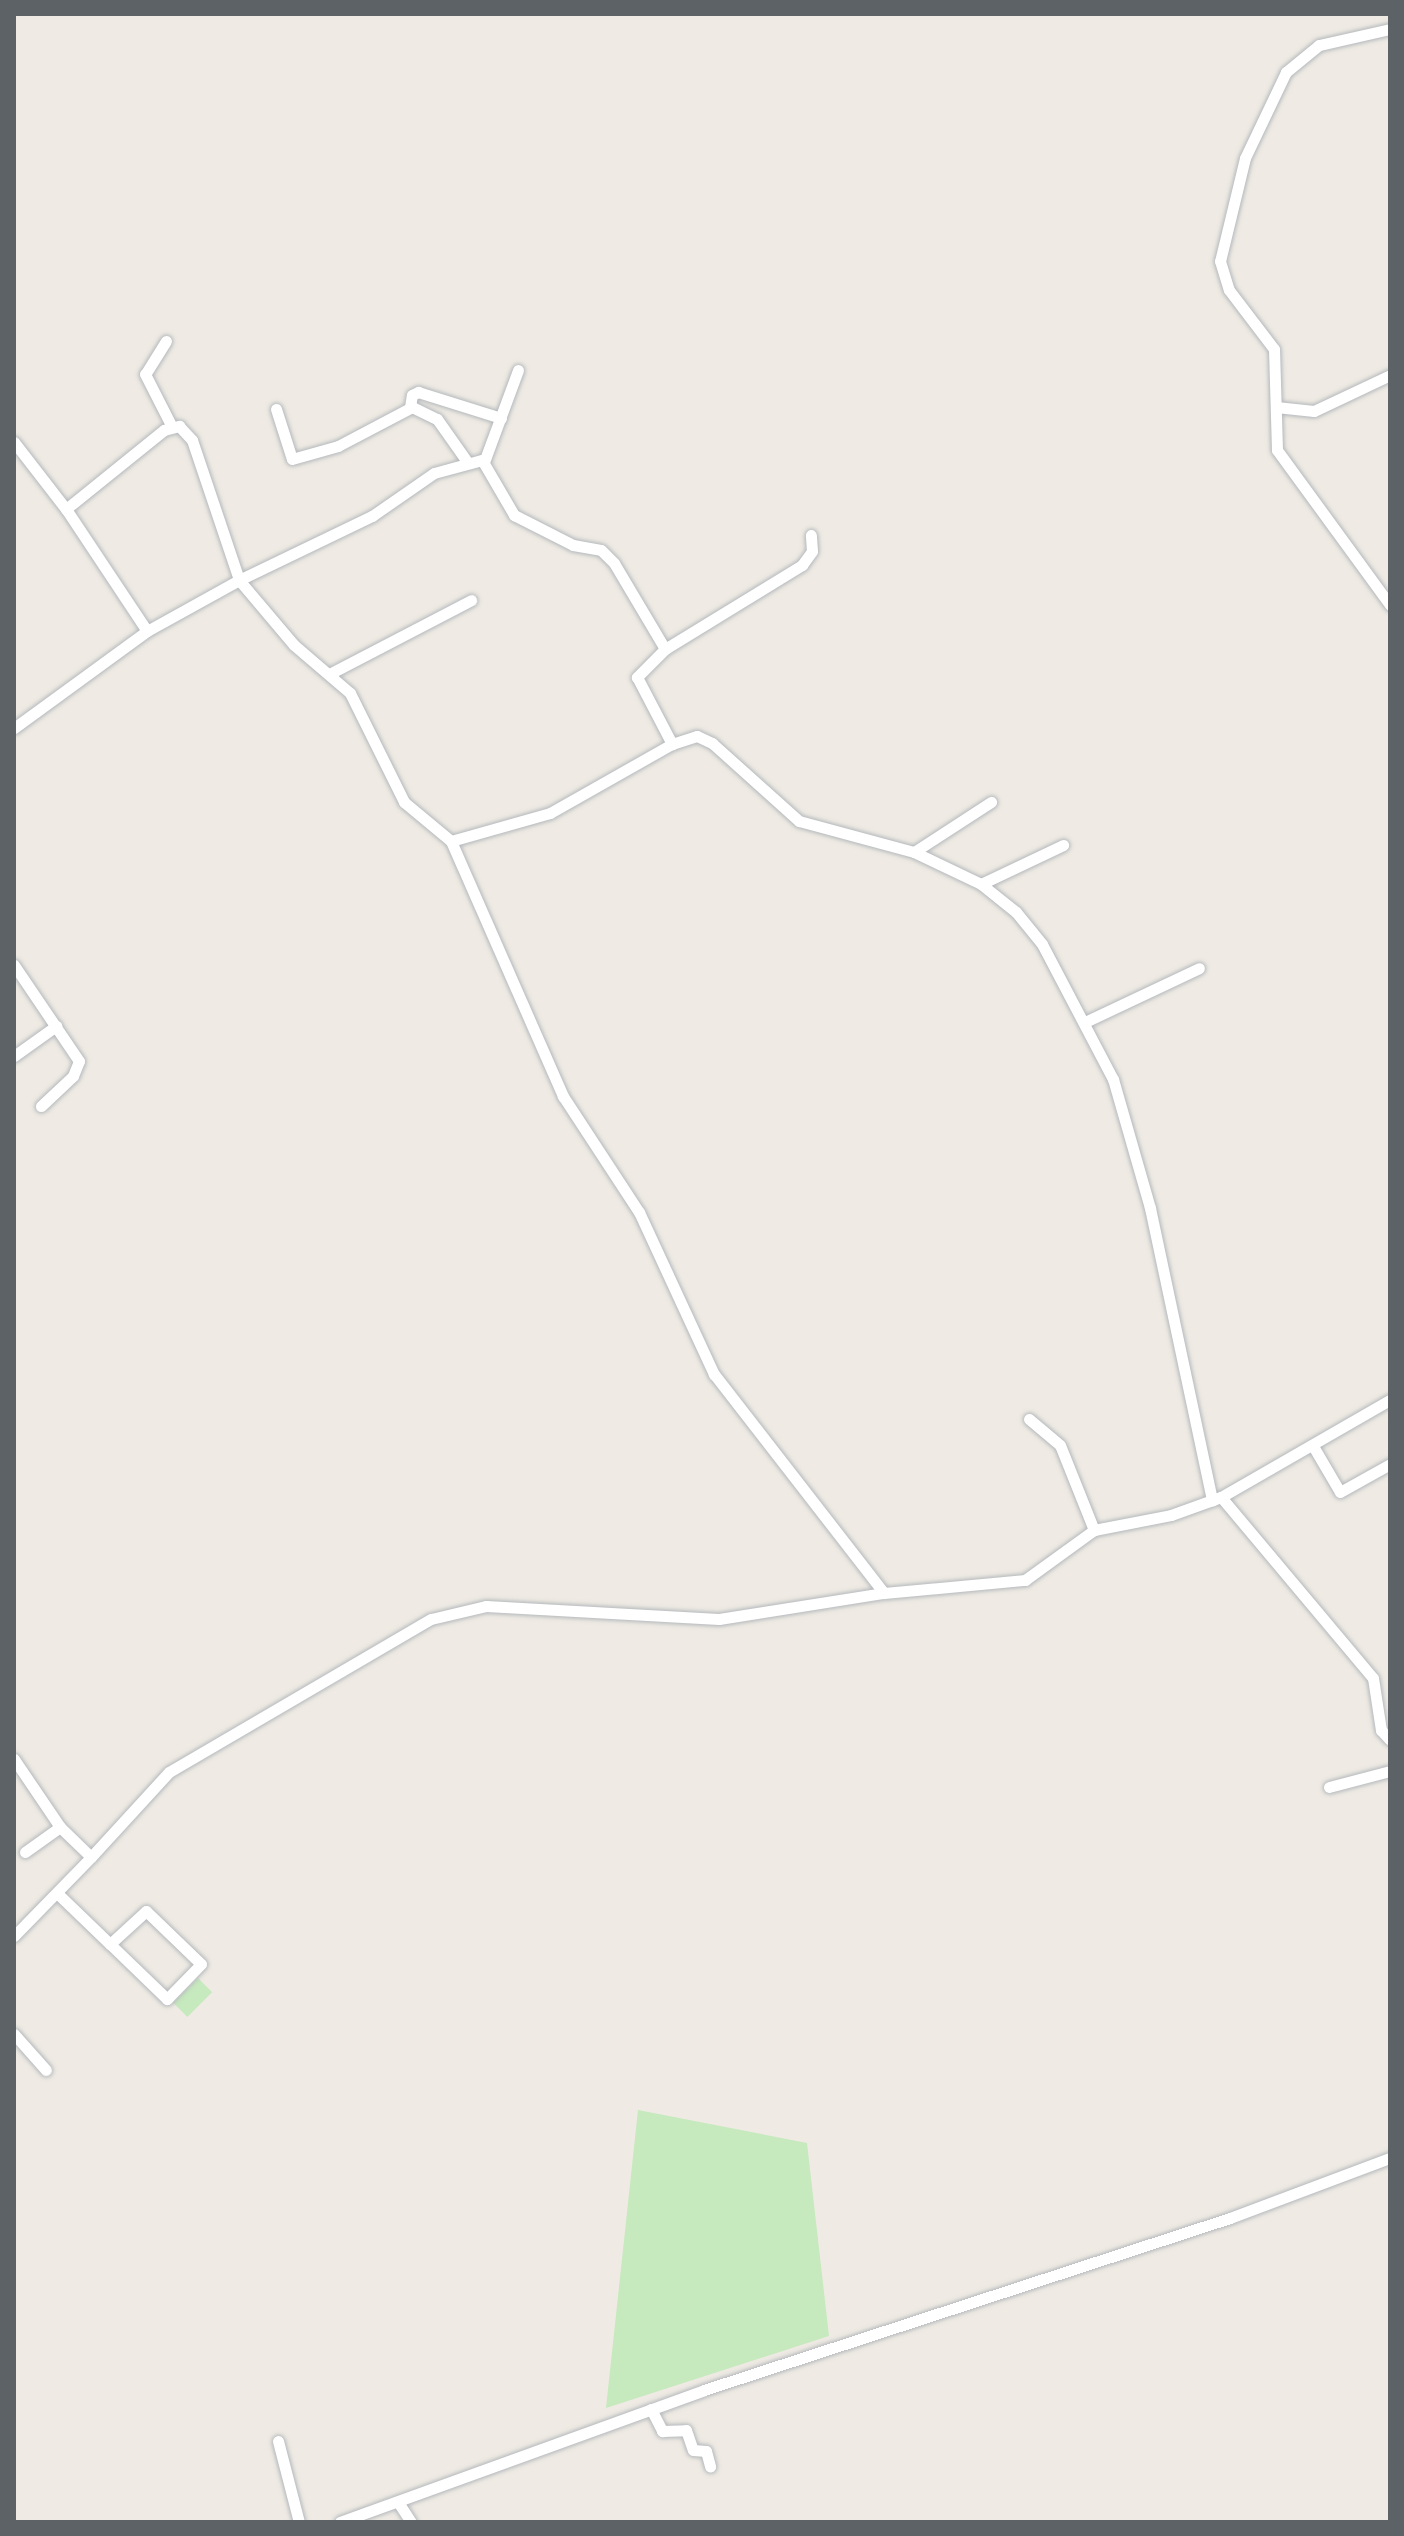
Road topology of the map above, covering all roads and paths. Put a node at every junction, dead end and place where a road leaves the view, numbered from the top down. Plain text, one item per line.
1 (1390, 29) edge
2 (166, 341) dead end
3 (518, 370) dead end
4 (1390, 375) edge
5 (410, 407) junction
6 (1276, 407) junction
7 (276, 409) dead end
8 (501, 418) junction
9 (171, 425) junction
10 (14, 442) edge
11 (484, 462) junction
12 (468, 463) junction
13 (66, 509) junction
14 (811, 535) dead end
15 (239, 580) junction
16 (471, 600) dead end
17 (1390, 605) edge
18 (147, 631) junction
19 (665, 649) junction
20 (331, 673) junction
21 (14, 728) edge
22 (672, 744) junction
23 (991, 802) dead end
24 (451, 841) junction
25 (1063, 845) dead end
26 (914, 852) junction
27 (981, 884) junction
28 (14, 965) edge
29 (1199, 968) dead end
30 (1085, 1022) junction
31 (56, 1026) junction
32 (14, 1056) edge
33 (41, 1106) dead end
34 (1390, 1400) edge
35 (1029, 1419) dead end
36 (1313, 1446) junction
37 (1390, 1464) edge
38 (1216, 1498) junction
39 (1094, 1530) junction
40 (884, 1593) junction
41 (1390, 1740) edge
42 (14, 1759) edge
43 (1390, 1771) edge
44 (1329, 1787) dead end
45 (60, 1827) junction
46 (25, 1852) dead end
47 (91, 1857) junction
48 (58, 1894) junction
49 (14, 1936) edge
50 (110, 1944) junction
51 (14, 2034) edge
52 (46, 2070) dead end
53 (1390, 2158) edge
54 (651, 2409) junction
55 (278, 2441) dead end
56 (710, 2466) dead end
57 (398, 2502) junction
58 (299, 2522) edge
59 (340, 2522) edge
60 (411, 2522) edge

1 - 6 street
2 - 9 street
3 - 8 street
4 - 6 street
5 - 7 street
5 - 8 street
5 - 12 street
6 - 17 street
8 - 11 street
9 - 13 street
9 - 15 street
10 - 13 street
11 - 12 street
11 - 19 street
12 - 15 street
13 - 18 street
14 - 19 street
15 - 18 street
15 - 20 street
16 - 20 street
18 - 21 street
19 - 22 street
20 - 24 street
22 - 24 street
22 - 26 street
23 - 26 street
24 - 40 street
25 - 27 street
26 - 27 street
27 - 30 street
28 - 31 street
29 - 30 street
30 - 38 street
31 - 32 street
31 - 33 street
34 - 36 street
35 - 39 street
36 - 37 street
36 - 38 street
38 - 39 street
38 - 41 street
39 - 40 street
40 - 47 street
42 - 45 street
43 - 44 street
45 - 46 street
45 - 47 street
47 - 48 street
48 - 49 street
48 - 50 street
50 - 50 street
51 - 52 street
53 - 54 street
54 - 56 street
54 - 57 street
55 - 58 street
57 - 59 street
57 - 60 street

